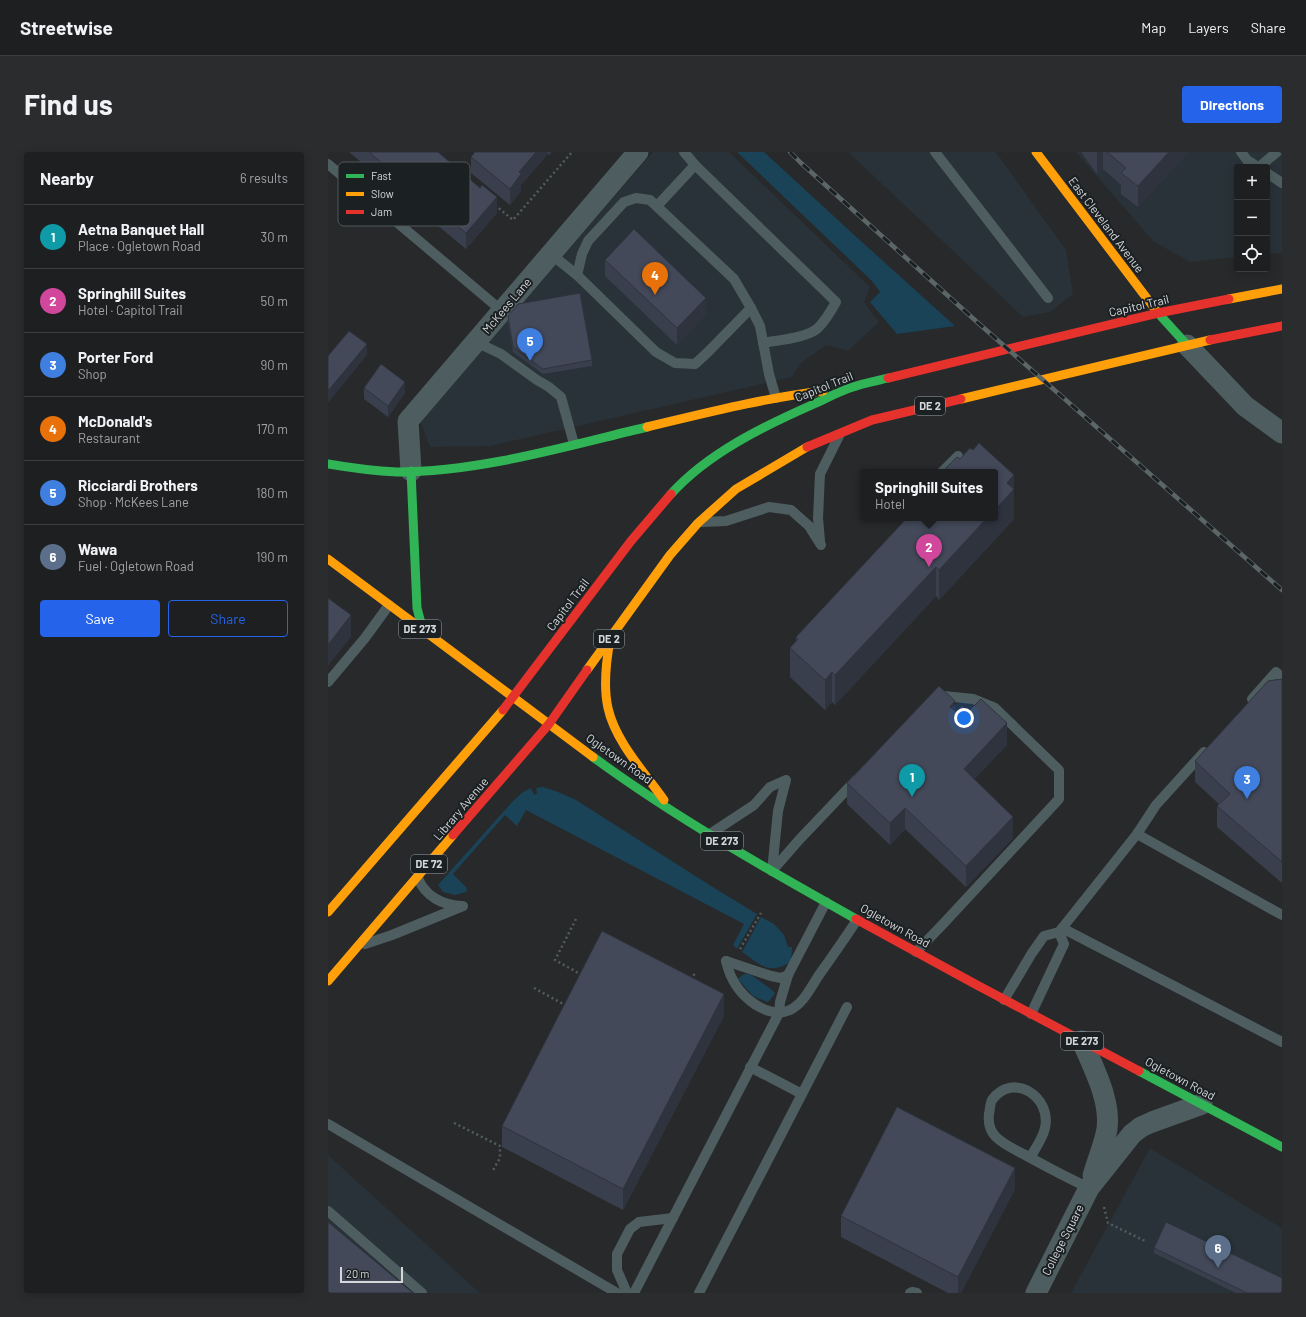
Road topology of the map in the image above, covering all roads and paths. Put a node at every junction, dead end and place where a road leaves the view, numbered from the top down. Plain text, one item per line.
1 (572, 152) edge
2 (638, 152) edge
3 (684, 152) edge
4 (935, 152) edge
5 (1036, 152) edge
6 (1241, 152) edge
7 (1277, 152) edge
8 (328, 164) edge
9 (1254, 164) edge
10 (1263, 164) edge
11 (695, 165) junction
12 (338, 172) edge
13 (1270, 175) edge
14 (1282, 183) edge
15 (489, 200) edge
16 (657, 206) junction
17 (401, 226) edge
18 (551, 254) junction
19 (578, 276) junction
20 (1282, 289) edge
21 (1048, 298) dead end
22 (751, 308) junction
23 (502, 311) junction
24 (1158, 313) junction
25 (1282, 326) edge
26 (476, 342) junction
27 (763, 343) junction
28 (1187, 345) junction
29 (852, 387) junction
30 (776, 398) junction
31 (1282, 433) edge
32 (840, 434) junction
33 (574, 444) junction
34 (958, 456) edge
35 (328, 464) edge
36 (945, 469) edge
37 (411, 470) junction
38 (698, 523) junction
39 (328, 559) edge
40 (389, 605) junction
41 (423, 631) junction
42 (610, 636) junction
43 (1282, 678) edge
44 (328, 682) edge
45 (513, 698) junction
46 (928, 704) edge
47 (1247, 705) edge
48 (549, 724) junction
49 (1213, 742) edge
50 (864, 771) edge
51 (671, 810) junction
52 (710, 834) junction
53 (1137, 834) junction
54 (772, 871) junction
55 (418, 878) junction
56 (826, 902) junction
57 (328, 912) edge
58 (761, 913) dead end
59 (1282, 915) edge
60 (576, 919) dead end
61 (857, 920) junction
62 (1060, 930) junction
63 (358, 947) junction
64 (916, 952) junction
65 (738, 953) dead end
66 (695, 973) dead end
67 (788, 975) junction
68 (589, 978) edge
69 (328, 981) edge
70 (689, 984) edge
71 (534, 988) dead end
72 (1004, 1000) junction
73 (847, 1007) dead end
74 (573, 1009) edge
75 (779, 1013) junction
76 (1031, 1014) junction
77 (1082, 1041) junction
78 (1282, 1042) edge
79 (750, 1068) junction
80 (802, 1094) junction
81 (1202, 1104) junction
82 (454, 1123) dead end
83 (328, 1124) edge
84 (1282, 1147) edge
85 (1030, 1158) junction
86 (492, 1172) dead end
87 (1096, 1195) junction
88 (328, 1211) edge
89 (673, 1218) junction
90 (1146, 1241) dead end
91 (422, 1293) edge
92 (617, 1293) edge
93 (627, 1293) edge
94 (634, 1293) edge
95 (699, 1293) edge
96 (910, 1293) edge
97 (917, 1293) edge
98 (1036, 1293) edge

1 - 15 path
2 - 18 street, McKees Lane
3 - 11 lane
4 - 21 lane
5 - 24 main road, East Cleveland Avenue
6 - 9 lane
7 - 10 lane
8 - 12 lane
11 - 16 lane
11 - 27 lane
13 - 14 lane
16 - 19 lane
16 - 22 lane
17 - 23 lane
18 - 19 lane
18 - 23 street, McKees Lane
19 - 22 lane
20 - 24 main road, Capitol Trail
22 - 27 lane
23 - 26 street, McKees Lane
24 - 28 main road, East Cleveland Avenue
24 - 29 main road, Capitol Trail
25 - 28 main road, DE 2
26 - 33 lane
26 - 37 street, McKees Lane
27 - 30 lane
28 - 31 street
28 - 32 main road, DE 2
29 - 30 main road
29 - 45 main road, Capitol Trail
30 - 33 main road
32 - 38 main road, DE 2
32 - 38 lane
33 - 37 main road
34 - 36 lane
35 - 37 main road
37 - 41 main road
38 - 42 main road, DE 2
39 - 40 main road, DE 273
40 - 41 main road, DE 273
40 - 44 lane
41 - 45 main road, DE 273
42 - 48 main road, DE 2
42 - 51 main road
43 - 47 lane
45 - 48 main road, Ogletown Road / DE 273
45 - 57 main road
46 - 64 lane
48 - 51 main road, Ogletown Road / DE 273
48 - 55 main road, Library Avenue / DE 72
49 - 53 lane
50 - 54 lane
51 - 52 main road, Ogletown Road / DE 273
52 - 54 main road, Ogletown Road / DE 273
52 - 54 lane
53 - 59 lane
53 - 62 lane
54 - 56 main road, Ogletown Road / DE 273
55 - 63 main road, Library Avenue / DE 72
55 - 63 lane
56 - 61 main road, Ogletown Road / DE 273
56 - 67 lane
58 - 65 path
60 - 68 path
61 - 64 main road, Ogletown Road / DE 273
61 - 75 lane
62 - 72 lane
62 - 76 lane
62 - 78 lane
63 - 69 main road, Library Avenue / DE 72
64 - 72 main road, Ogletown Road / DE 273
66 - 70 path
67 - 75 lane
67 - 75 lane
71 - 74 path
72 - 76 main road, Ogletown Road / DE 273
73 - 80 lane
75 - 79 lane
76 - 77 main road, Ogletown Road / DE 273
77 - 81 main road, Ogletown Road / DE 273
77 - 87 street
79 - 80 lane
79 - 89 lane
80 - 95 lane
81 - 84 main road, Ogletown Road / DE 273
81 - 87 street
82 - 86 path
83 - 92 lane
85 - 85 lane
85 - 87 lane
87 - 90 path
87 - 98 street, College Square
88 - 91 lane
89 - 93 lane
89 - 94 lane
96 - 97 lane

